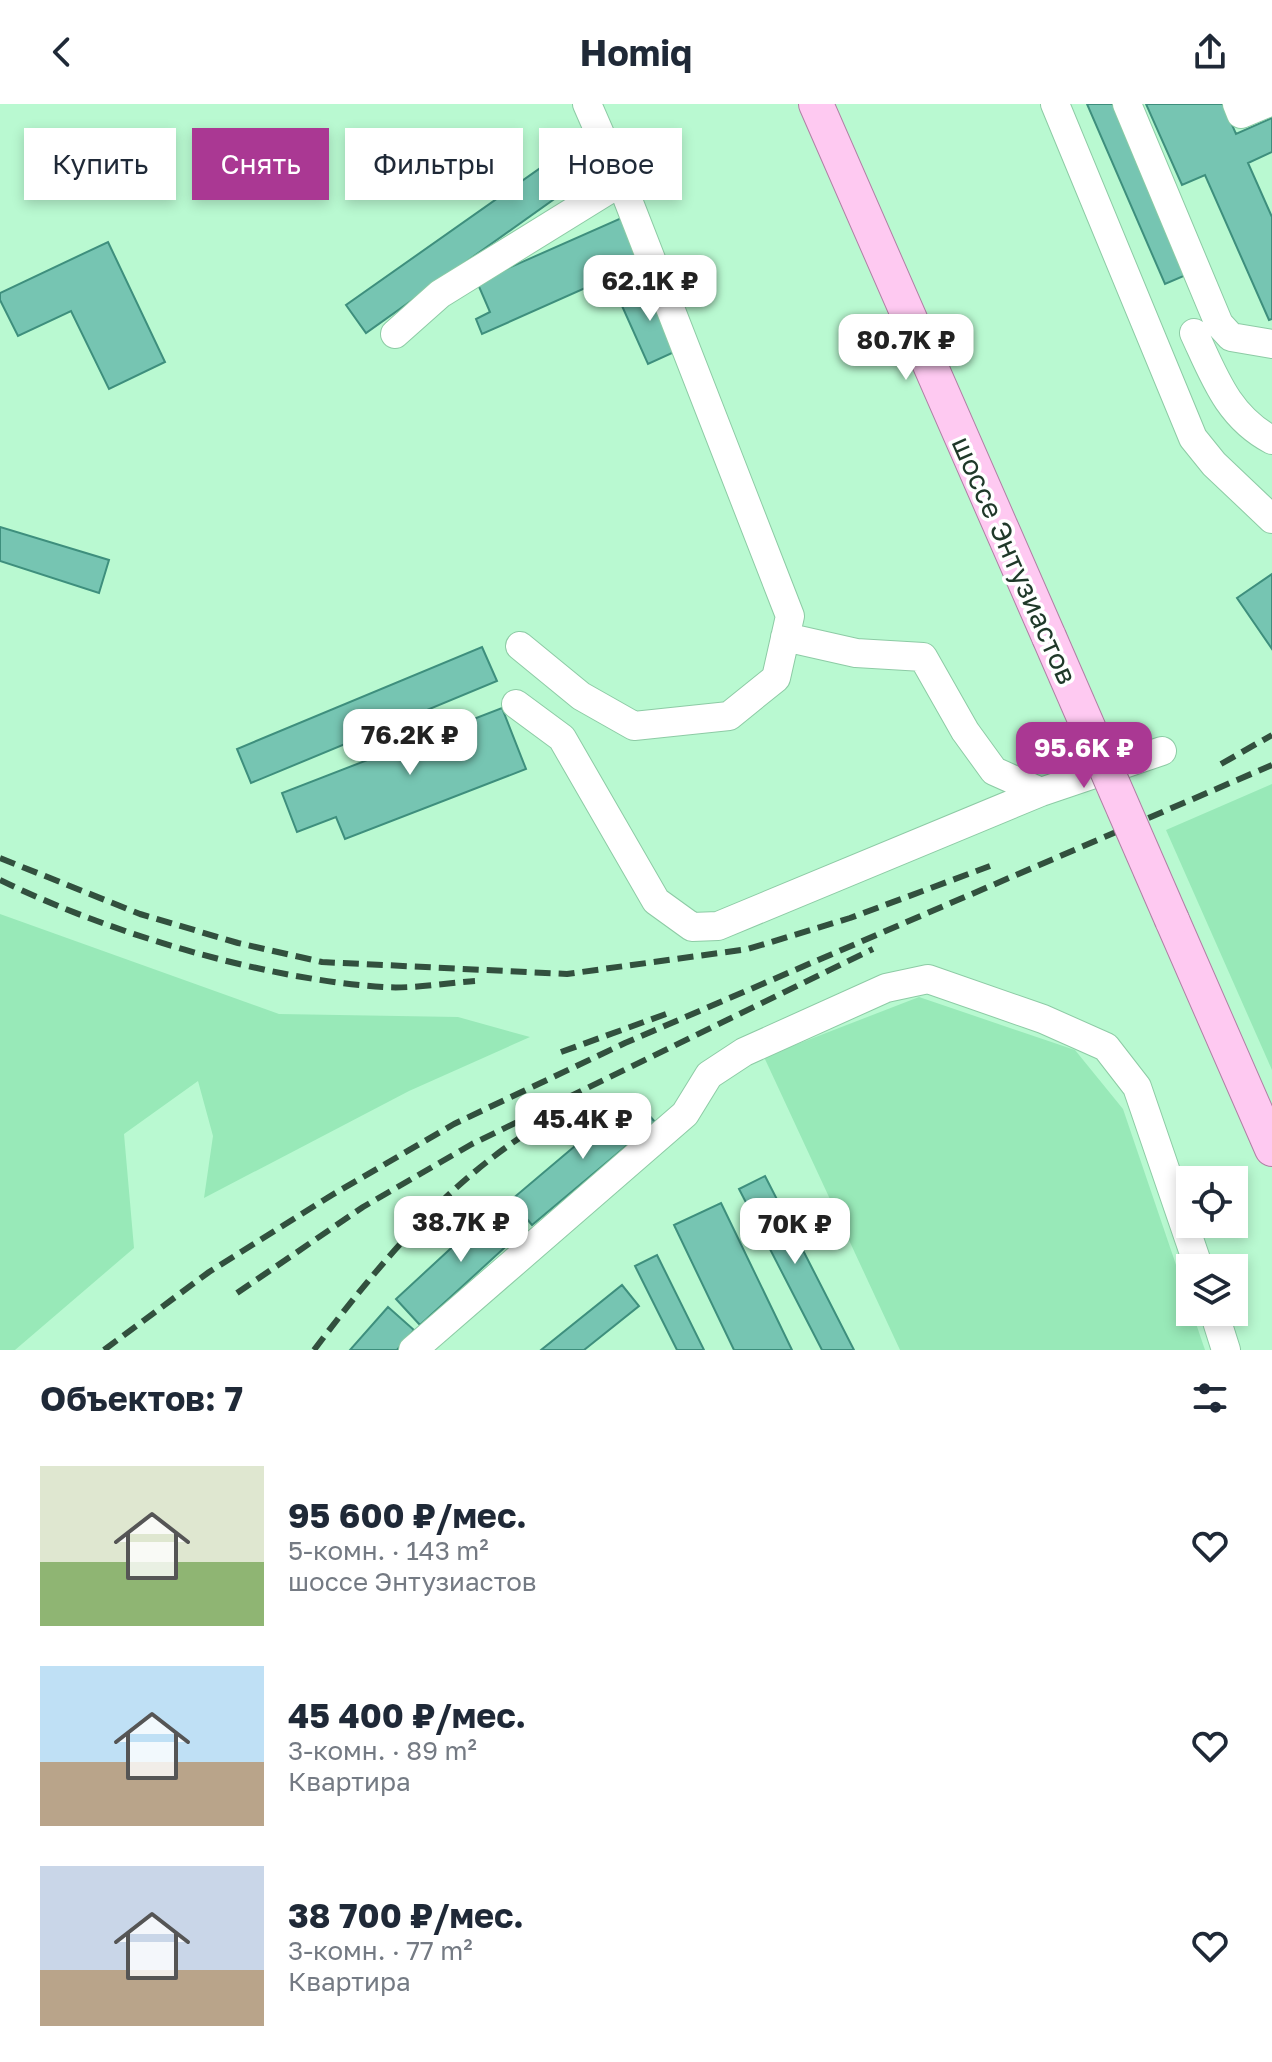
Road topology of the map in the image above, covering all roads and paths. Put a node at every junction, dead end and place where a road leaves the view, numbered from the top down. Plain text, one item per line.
1 (587, 104) edge
2 (816, 104) edge
3 (1055, 104) edge
4 (1127, 104) edge
5 (1237, 104) edge
6 (1265, 104) edge
7 (597, 128) edge
8 (592, 200) edge
9 (628, 200) edge
10 (1206, 328) junction
11 (395, 334) dead end
12 (1272, 344) edge
13 (1153, 349) junction
14 (1272, 440) edge
15 (1272, 519) edge
16 (785, 637) junction
17 (520, 646) dead end
18 (516, 704) dead end
19 (1162, 751) dead end
20 (1041, 792) junction
21 (1272, 1149) edge
22 (1194, 1254) edge
23 (1218, 1326) edge
24 (413, 1350) edge
25 (1226, 1350) edge

1 - 7 lane
2 - 21 main road, шоссе Энтузиастов, bridge
3 - 13 lane
4 - 10 lane
5 - 6 lane
8 - 11 lane
9 - 16 lane
10 - 12 lane
10 - 13 lane
10 - 14 lane
13 - 15 lane
16 - 17 lane
16 - 20 lane
18 - 20 lane
19 - 20 lane
22 - 24 lane
23 - 25 lane

